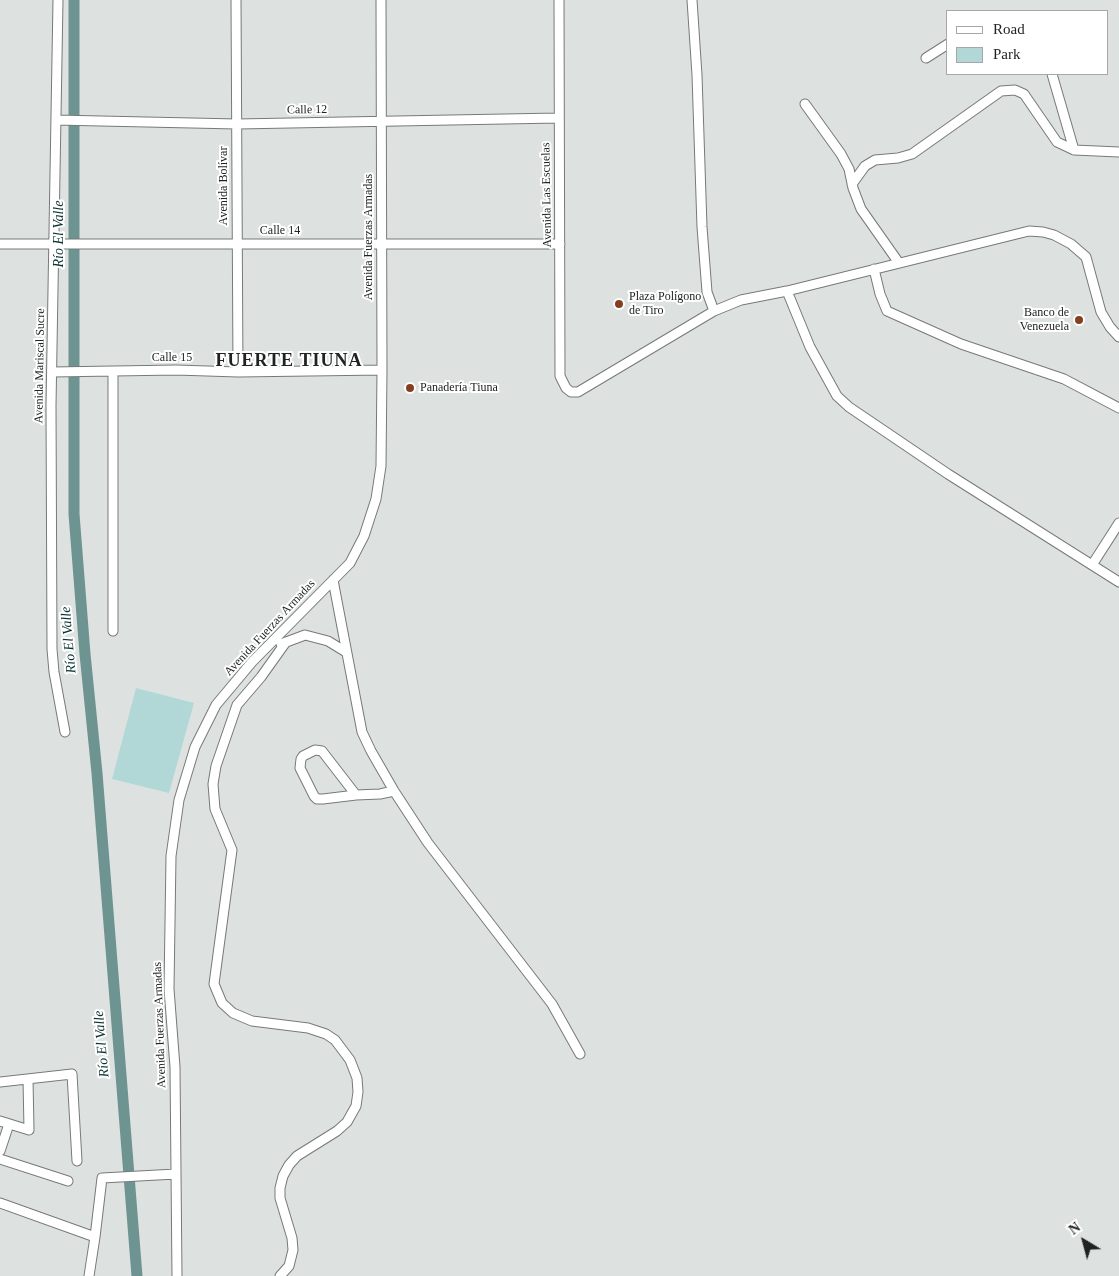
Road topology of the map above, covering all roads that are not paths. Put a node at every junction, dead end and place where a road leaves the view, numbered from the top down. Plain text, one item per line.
1 (58, 0) edge
2 (236, 0) edge
3 (381, 0) edge
4 (559, 0) edge
5 (692, 0) edge
6 (946, 45) edge
7 (926, 58) dead end
8 (1052, 75) edge
9 (805, 104) dead end
10 (558, 118) junction
11 (56, 120) junction
12 (381, 120) junction
13 (237, 124) junction
14 (1074, 150) junction
15 (1119, 152) edge
16 (852, 184) junction
17 (0, 244) edge
18 (237, 244) junction
19 (381, 244) junction
20 (560, 244) junction
21 (54, 246) junction
22 (899, 263) junction
23 (874, 269) junction
24 (787, 291) junction
25 (714, 311) junction
26 (1119, 337) edge
27 (382, 370) junction
28 (52, 372) junction
29 (113, 372) junction
30 (238, 372) junction
31 (1119, 408) edge
32 (1119, 522) edge
33 (1092, 565) junction
34 (333, 580) junction
35 (1119, 582) edge
36 (113, 631) dead end
37 (286, 642) junction
38 (265, 648) junction
39 (346, 652) junction
40 (65, 732) dead end
41 (394, 790) junction
42 (356, 795) junction
43 (580, 1054) dead end
44 (28, 1079) junction
45 (0, 1082) edge
46 (4, 1122) edge
47 (0, 1151) edge
48 (0, 1159) edge
49 (77, 1161) dead end
50 (176, 1174) junction
51 (68, 1181) dead end
52 (0, 1203) edge
53 (96, 1237) junction
54 (89, 1276) edge
55 (177, 1276) edge
56 (280, 1276) edge

1 - 11 street, Avenida Mariscal Sucre
2 - 13 street, Avenida Bolívar
3 - 12 street, Avenida Fuerzas Armadas
4 - 10 street, Avenida Las Escuelas
5 - 25 street
6 - 7 street
8 - 14 street
9 - 16 street
10 - 12 street, Calle 12
10 - 20 street, Avenida Las Escuelas
11 - 13 street, Calle 12
11 - 21 street, Avenida Mariscal Sucre
12 - 13 street, Calle 12
12 - 19 street, Avenida Fuerzas Armadas
13 - 18 street, Avenida Bolívar
14 - 15 street
14 - 16 street
16 - 22 street
17 - 21 street, Calle 14
18 - 19 street, Calle 14
18 - 21 street, Calle 14
18 - 30 street, Avenida Bolívar
19 - 20 street, Calle 14
19 - 27 street, Avenida Fuerzas Armadas
20 - 25 street, Avenida Las Escuelas
21 - 28 street, Avenida Mariscal Sucre
22 - 23 street
22 - 26 street
23 - 24 street
23 - 31 street
24 - 25 street
24 - 33 street
27 - 30 street, Calle 15
27 - 34 street, Avenida Fuerzas Armadas
28 - 29 street, Calle 15
28 - 40 street, Avenida Mariscal Sucre
29 - 30 street, Calle 15
29 - 36 street
32 - 33 street
33 - 35 street
34 - 38 street, Avenida Fuerzas Armadas
34 - 39 street
37 - 38 street
37 - 39 street
37 - 56 street
38 - 50 street, Avenida Fuerzas Armadas
39 - 41 street
41 - 42 street
41 - 43 street
42 - 42 street
44 - 45 street
44 - 46 street
44 - 49 street
46 - 47 street
48 - 51 street
50 - 53 street
50 - 55 street, Avenida Fuerzas Armadas
52 - 53 street
53 - 54 street

